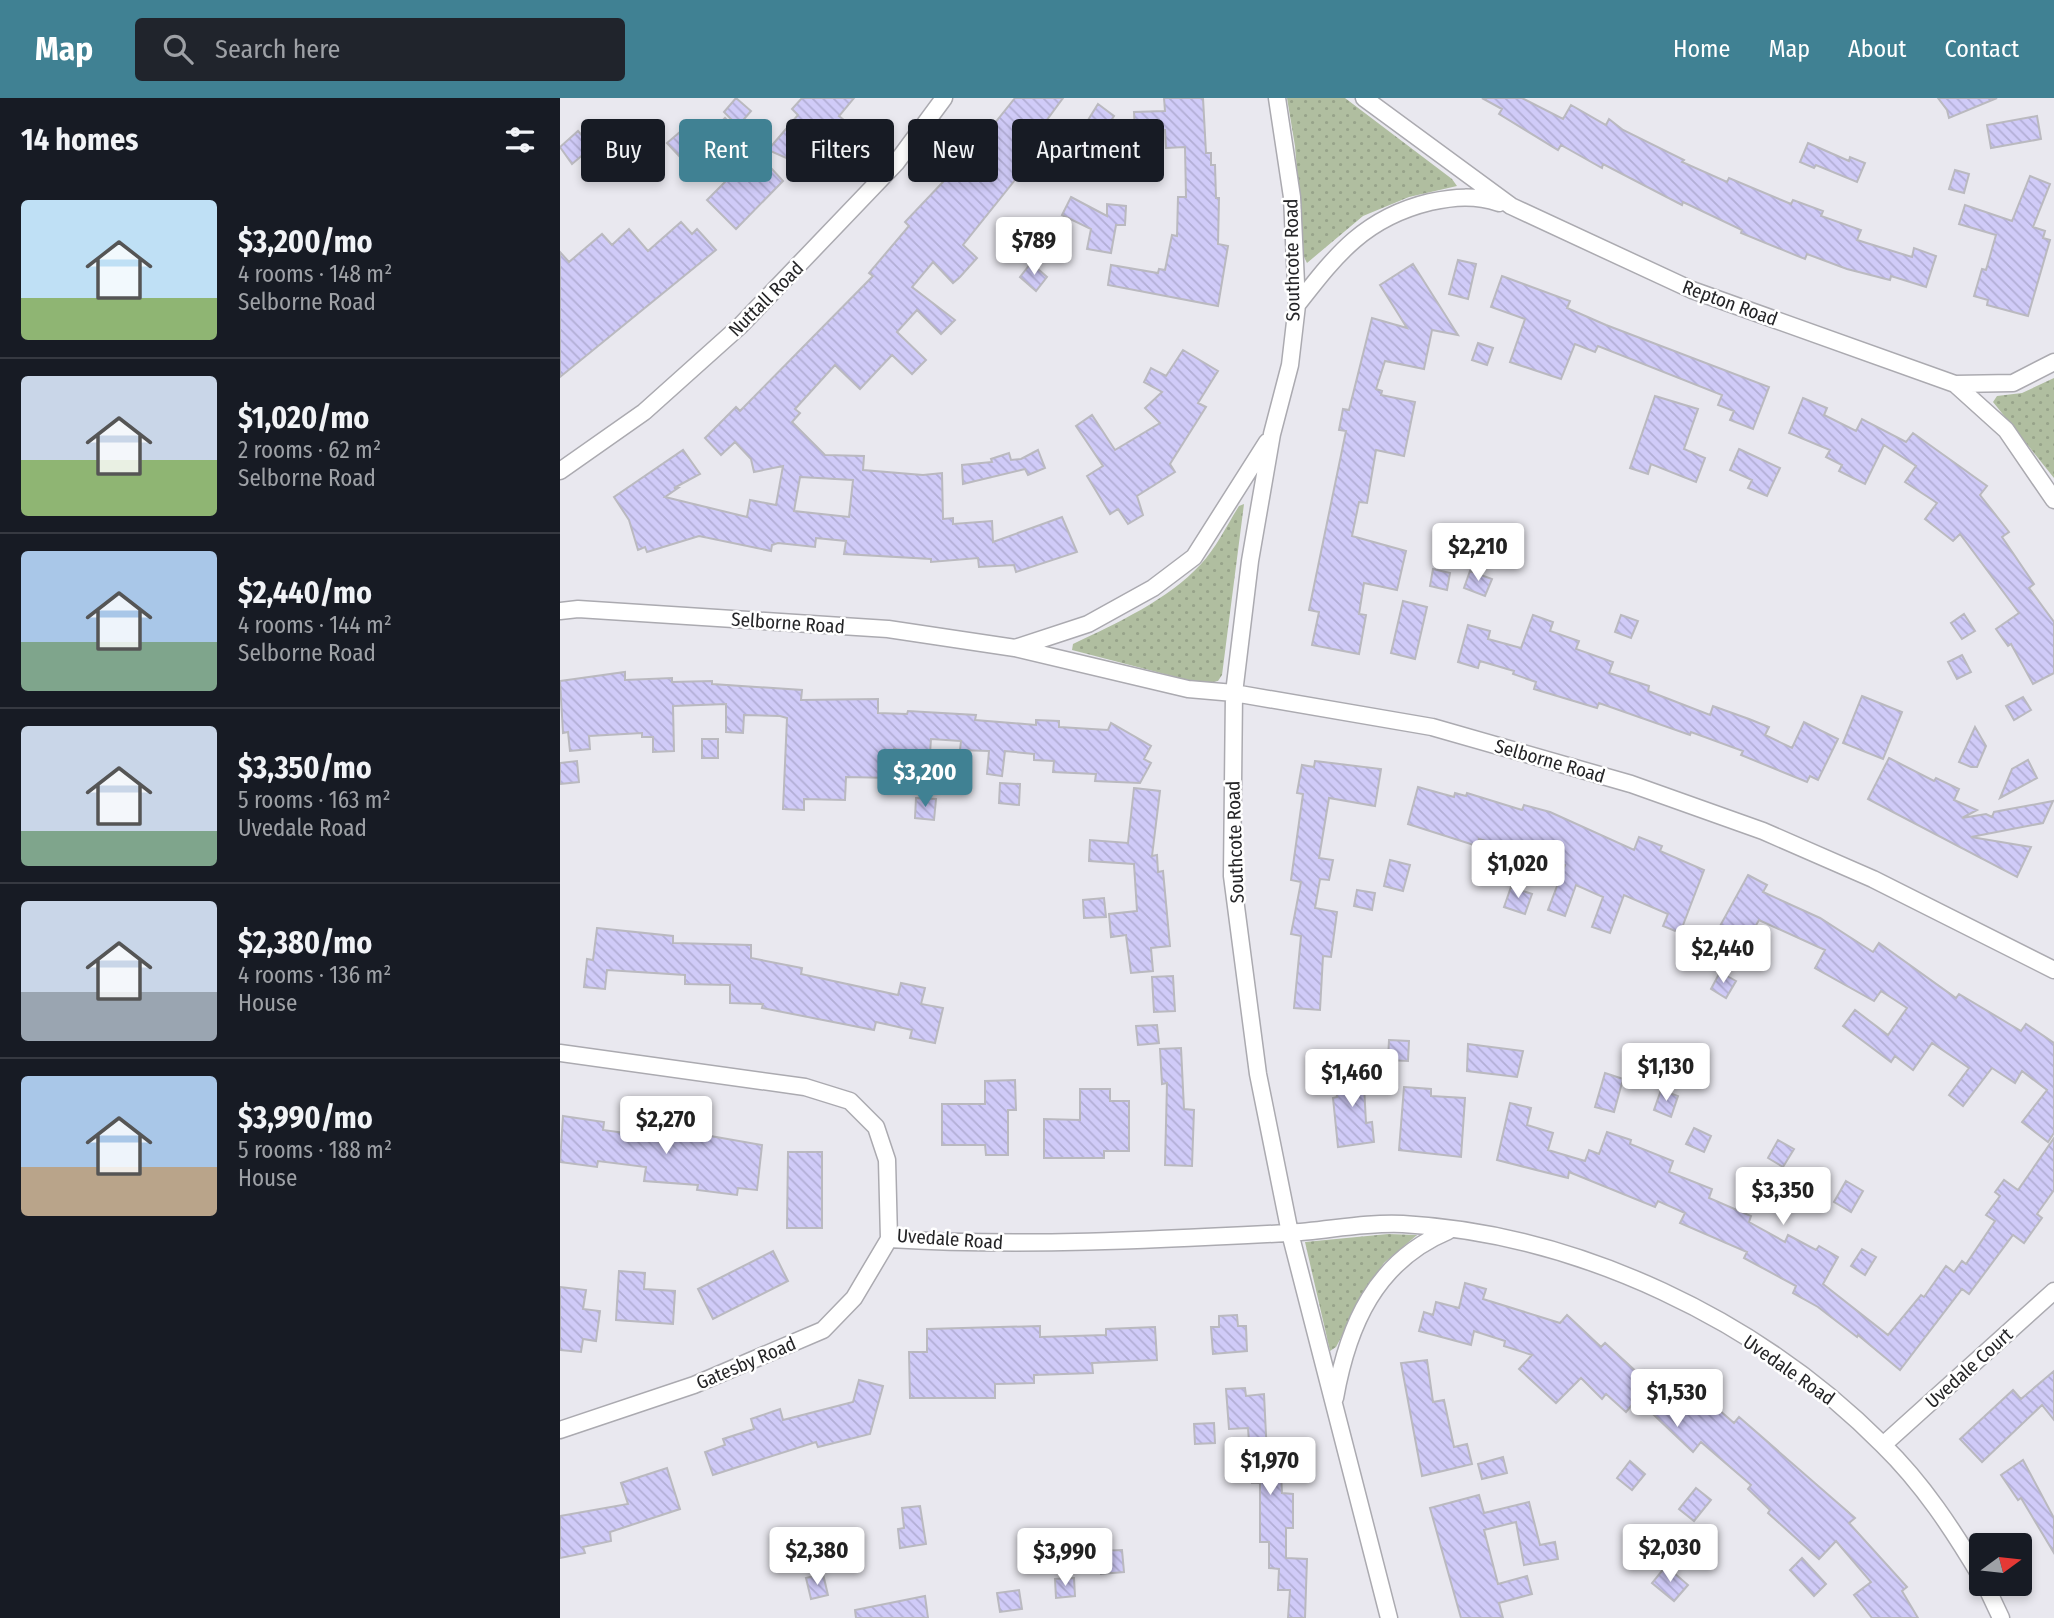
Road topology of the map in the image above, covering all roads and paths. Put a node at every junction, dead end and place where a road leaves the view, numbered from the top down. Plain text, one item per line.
1 (944, 98) edge
2 (1277, 98) edge
3 (1364, 98) edge
4 (1511, 206) junction
5 (1297, 305) junction
6 (2054, 362) edge
7 (1955, 384) junction
8 (1272, 434) junction
9 (560, 471) edge
10 (2054, 500) edge
11 (560, 611) edge
12 (1015, 648) junction
13 (1234, 693) junction
14 (2053, 968) edge
15 (560, 1053) edge
16 (1450, 1229) junction
17 (1290, 1233) junction
18 (889, 1239) junction
19 (2054, 1291) edge
20 (1334, 1404) junction
21 (560, 1430) edge
22 (1883, 1444) junction
23 (1969, 1557) edge
24 (1991, 1596) edge
25 (1389, 1618) edge
26 (2001, 1618) edge

1 - 9 street, Nuttall Road
2 - 5 street, Southcote Road
3 - 4 street, Repton Road
4 - 5 street, Repton Road
4 - 7 street, Repton Road
5 - 8 street, Southcote Road
6 - 7 street, Repton Road
7 - 10 street, Repton Road
8 - 12 street, Selborne Road
8 - 13 street, Southcote Road
11 - 12 street, Selborne Road
12 - 13 street, Selborne Road
13 - 14 street, Selborne Road
13 - 17 street, Southcote Road
15 - 18 street, Uvedale Road
16 - 17 street, Uvedale Road
16 - 20 street
16 - 22 street, Uvedale Road
17 - 18 street, Uvedale Road
17 - 20 street, Southcote Road
18 - 21 street, Gatesby Road
19 - 22 street, Uvedale Court
20 - 25 street, Southcote Road
22 - 23 street, Uvedale Road
24 - 26 street

